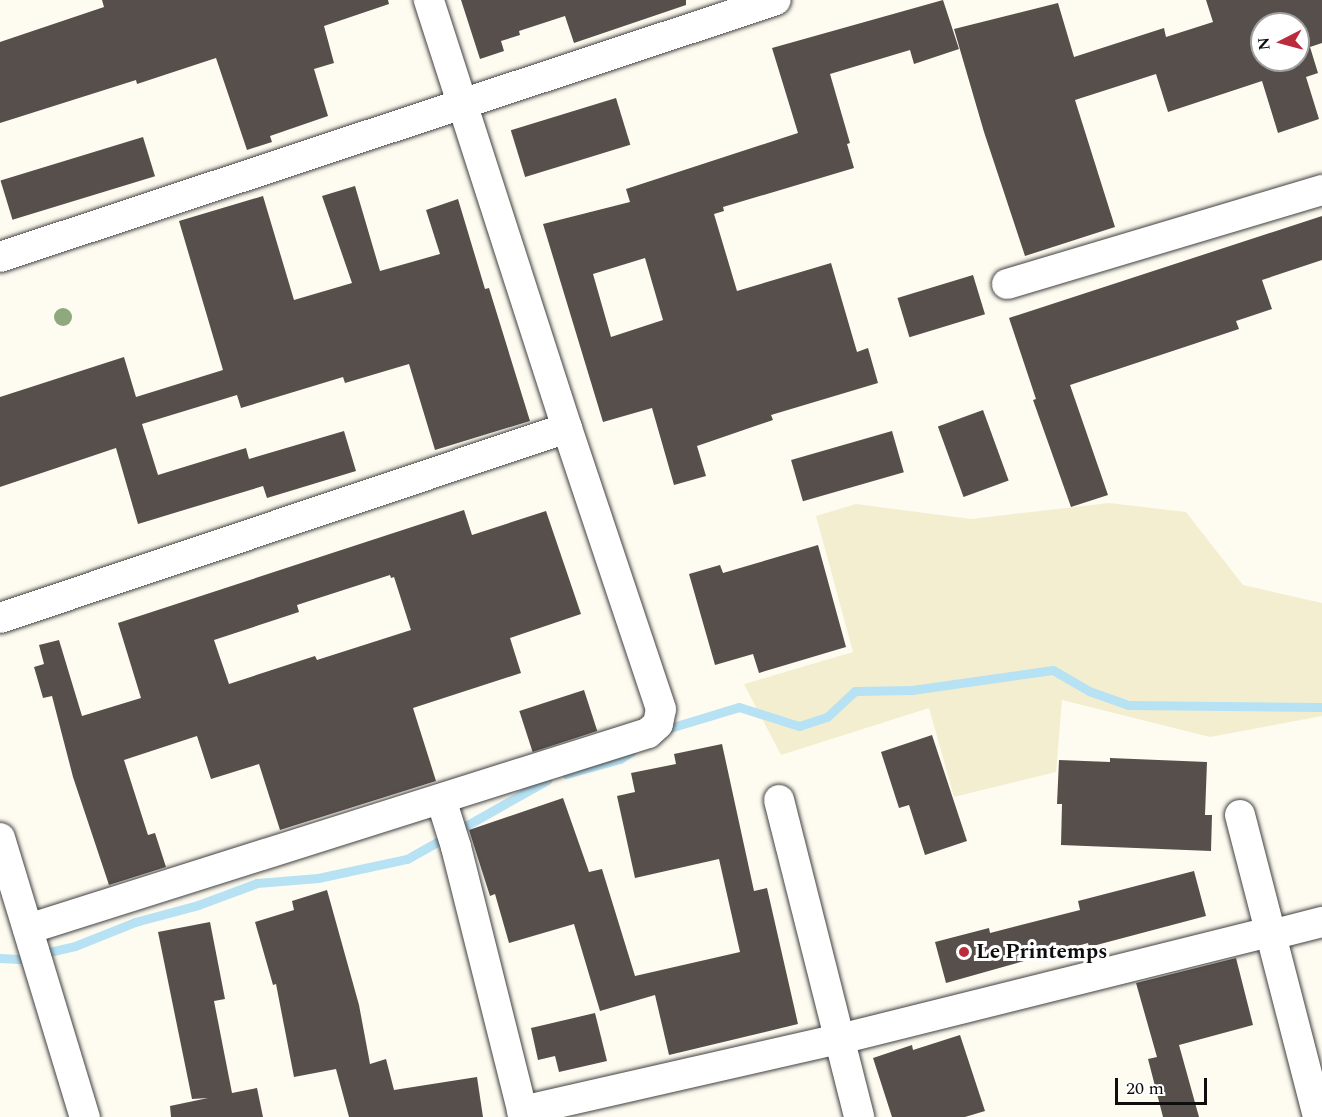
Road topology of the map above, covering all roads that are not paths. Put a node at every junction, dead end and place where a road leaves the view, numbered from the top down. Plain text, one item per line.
1 (429, 0) edge
2 (776, 0) edge
3 (462, 104) junction
4 (1322, 190) edge
5 (0, 257) edge
6 (1007, 284) dead end
7 (567, 428) junction
8 (0, 618) edge
9 (779, 800) dead end
10 (443, 805) junction
11 (1240, 815) dead end
12 (0, 838) edge
13 (1322, 922) edge
14 (28, 929) junction
15 (1270, 933) junction
16 (840, 1039) junction
17 (523, 1114) edge
18 (86, 1117) edge
19 (859, 1117) edge
20 (1318, 1117) edge

1 - 3 street
2 - 3 street
3 - 5 street
3 - 7 street
4 - 6 street
7 - 8 street
7 - 10 street
9 - 16 street
10 - 14 street
10 - 17 street
11 - 15 street
12 - 14 street
13 - 15 street
14 - 18 street
15 - 16 street
15 - 20 street
16 - 17 street
16 - 19 street

